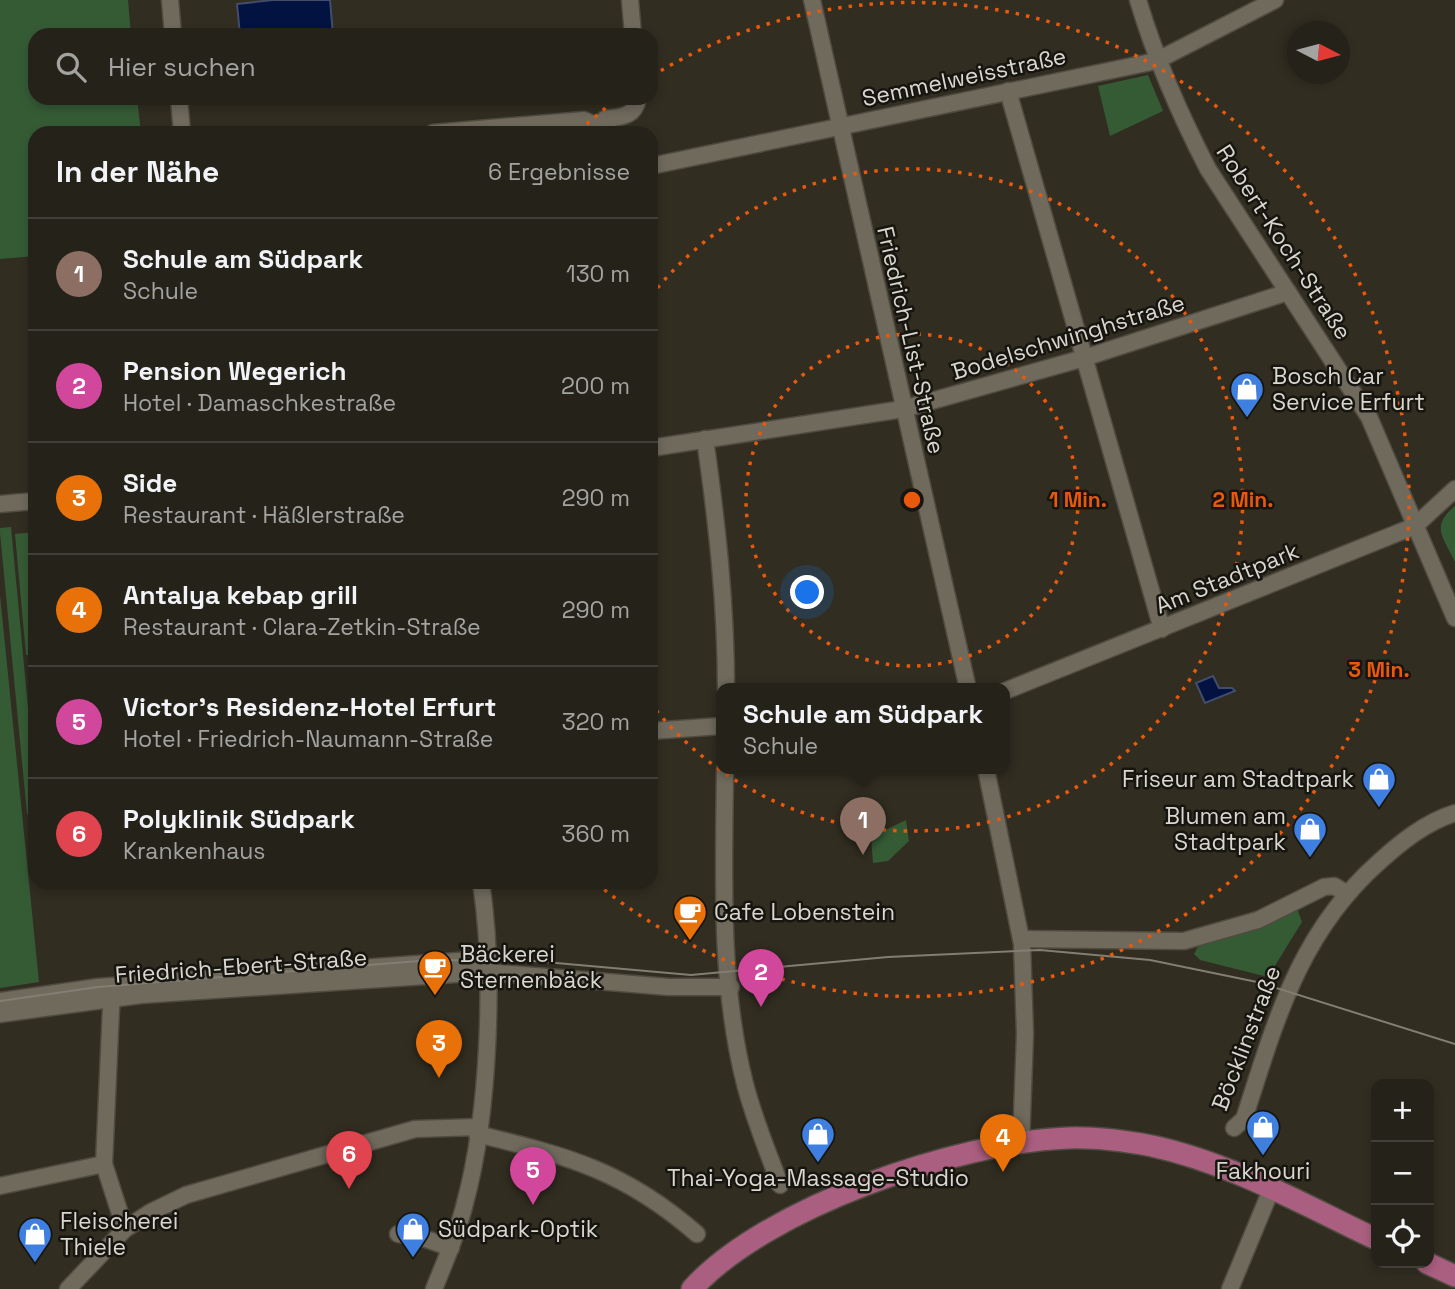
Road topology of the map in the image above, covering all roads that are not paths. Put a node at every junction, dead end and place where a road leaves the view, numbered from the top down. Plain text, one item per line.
1 (170, 0) edge
2 (630, 0) edge
3 (812, 0) edge
4 (1138, 0) edge
5 (1275, 0) edge
6 (172, 28) edge
7 (632, 28) edge
8 (1156, 61) junction
9 (1008, 91) junction
10 (180, 105) edge
11 (636, 105) edge
12 (840, 125) junction
13 (181, 126) edge
14 (514, 126) edge
15 (593, 126) edge
16 (601, 126) edge
17 (658, 164) edge
18 (1288, 292) junction
19 (1084, 358) junction
20 (903, 409) junction
21 (705, 439) junction
22 (658, 447) edge
23 (1455, 489) edge
24 (28, 502) edge
25 (0, 504) edge
26 (1415, 526) junction
27 (1455, 618) edge
28 (1162, 629) junction
29 (726, 683) edge
30 (967, 683) edge
31 (1010, 689) edge
32 (716, 726) edge
33 (658, 730) edge
34 (725, 774) edge
35 (987, 774) edge
36 (1455, 813) edge
37 (481, 889) edge
38 (1346, 893) junction
39 (1021, 939) junction
40 (486, 965) junction
41 (731, 987) junction
42 (114, 992) junction
43 (0, 1001) edge
44 (0, 1014) edge
45 (1234, 1129) dead end
46 (478, 1130) junction
47 (1021, 1144) junction
48 (104, 1164) junction
49 (780, 1185) dead end
50 (0, 1186) edge
51 (1271, 1190) junction
52 (125, 1229) junction
53 (398, 1234) dead end
54 (697, 1234) dead end
55 (1371, 1237) edge
56 (451, 1248) junction
57 (1434, 1266) edge
58 (1455, 1276) edge
59 (68, 1289) edge
60 (434, 1289) edge
61 (692, 1289) edge
62 (1230, 1289) edge

1 - 6 street
2 - 7 street
3 - 12 street, Friedrich-List-Straße
4 - 8 street, Robert-Koch-Straße
5 - 8 street, Semmelweisstraße
8 - 9 street, Semmelweisstraße
8 - 18 street, Robert-Koch-Straße
9 - 12 street, Semmelweisstraße
9 - 19 street
10 - 13 street
11 - 16 street
12 - 17 street, Semmelweisstraße
12 - 20 street, Friedrich-List-Straße
14 - 15 street
18 - 19 street, Bodelschwinghstraße
18 - 26 street, Robert-Koch-Straße
19 - 20 street, Bodelschwinghstraße
19 - 28 street
20 - 21 street, Bodelschwinghstraße
20 - 30 street, Friedrich-List-Straße
21 - 22 street, Bodelschwinghstraße
21 - 29 street
23 - 26 street, Am Stadtpark
24 - 25 street
26 - 27 street, Robert-Koch-Straße
26 - 28 street, Am Stadtpark
28 - 31 street, Am Stadtpark
32 - 33 street
34 - 41 street
35 - 39 street
36 - 38 street, Böcklinstraße
37 - 40 street
38 - 39 street
38 - 45 street, Böcklinstraße
39 - 47 street
40 - 41 street, Friedrich-Ebert-Straße
40 - 42 street, Friedrich-Ebert-Straße
40 - 46 street
41 - 49 street
42 - 43 street, Friedrich-Ebert-Straße
42 - 44 street, Friedrich-Ebert-Straße
42 - 48 street
46 - 52 street
46 - 54 street
46 - 56 street
47 - 51 main road
47 - 61 main road
48 - 50 street
48 - 52 street
51 - 55 main road
51 - 62 street
52 - 59 street
53 - 56 street
56 - 60 street
57 - 58 main road

